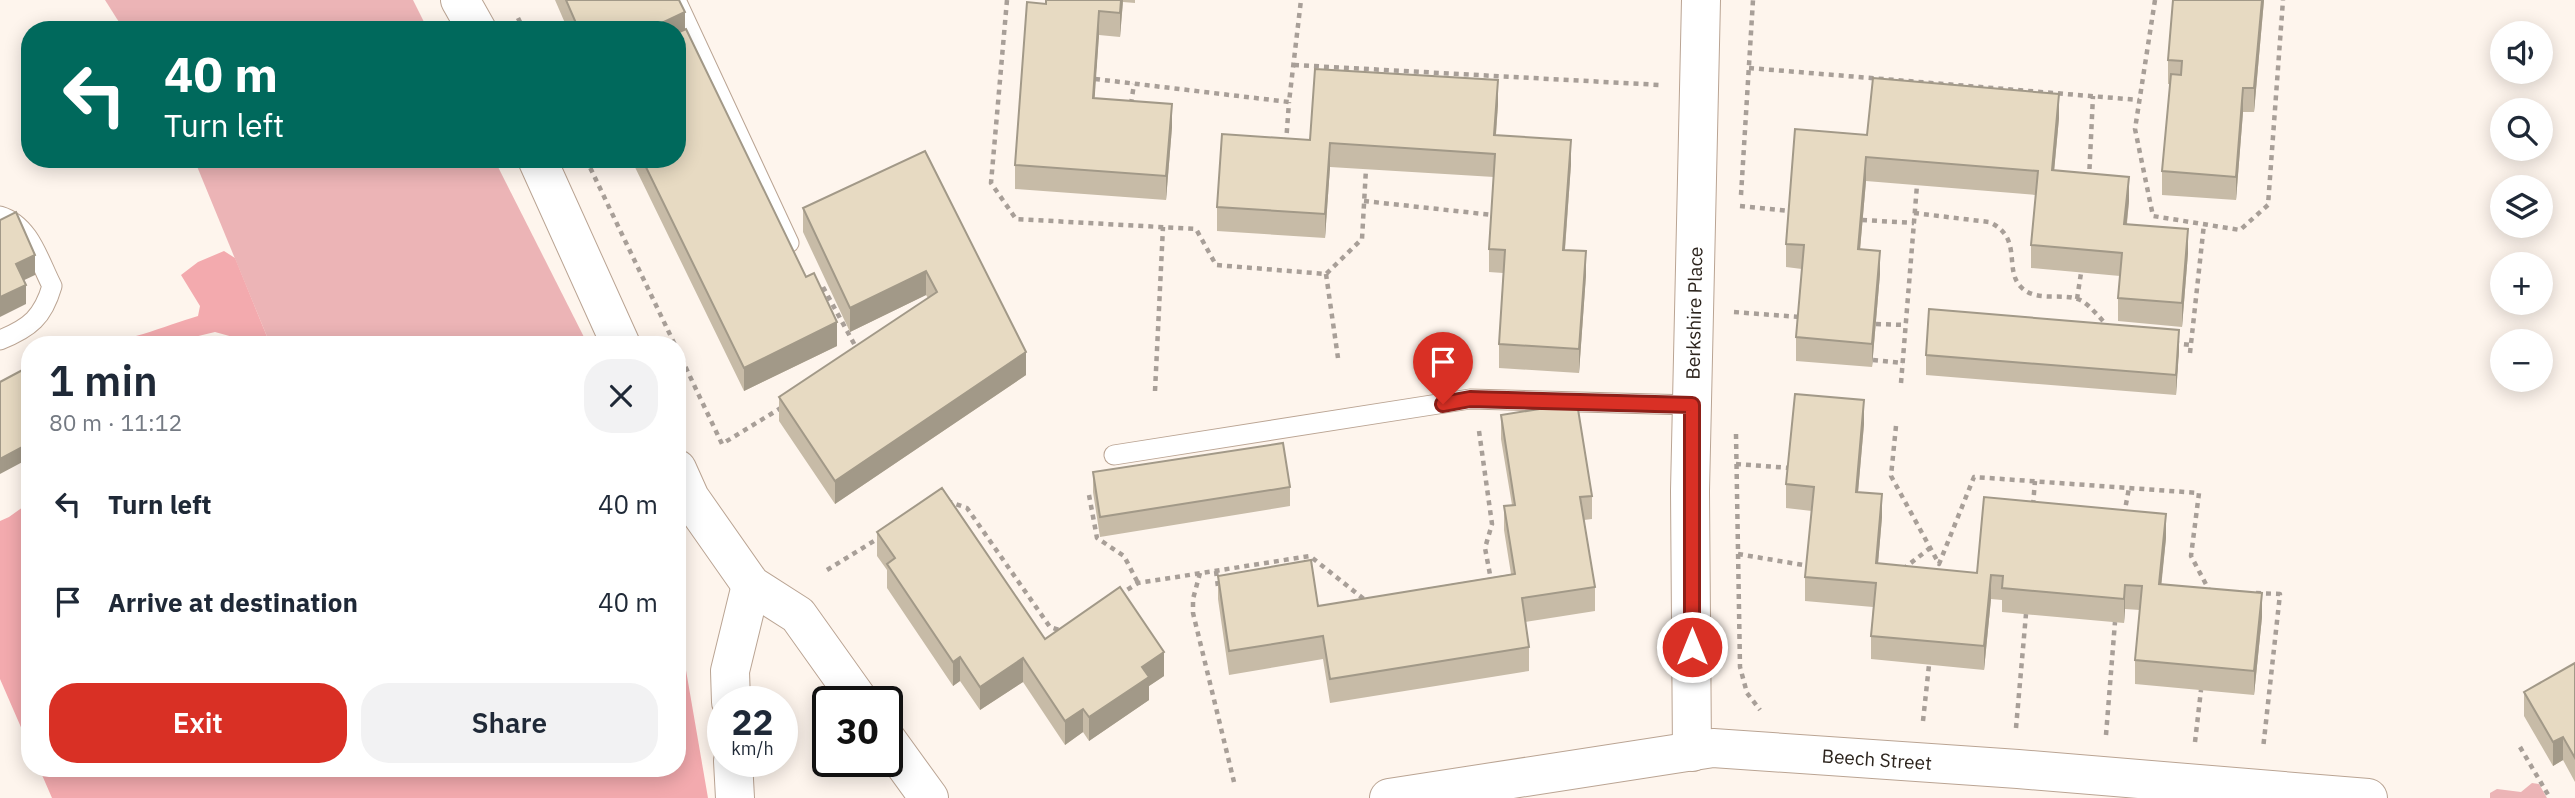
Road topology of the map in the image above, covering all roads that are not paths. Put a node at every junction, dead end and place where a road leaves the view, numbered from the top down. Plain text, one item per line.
1 (460, 0) edge
2 (676, 0) edge
3 (1701, 0) edge
4 (472, 21) edge
5 (681, 21) edge
6 (686, 44) edge
7 (541, 168) edge
8 (0, 216) edge
9 (799, 264) edge
10 (617, 336) edge
11 (0, 340) edge
12 (1692, 405) junction
13 (1114, 455) dead end
14 (686, 489) edge
15 (751, 585) junction
16 (730, 686) edge
17 (849, 686) edge
18 (1692, 752) junction
19 (903, 762) edge
20 (2017, 766) edge
21 (734, 777) edge
22 (735, 798) edge
23 (929, 798) edge
24 (1389, 798) edge
25 (2368, 798) edge

1 - 4 street
2 - 5 lane
3 - 12 street, Berkshire Place
6 - 9 lane
7 - 10 street
8 - 11 lane
12 - 13 lane
12 - 18 street, Berkshire Place
14 - 15 street
15 - 16 street
15 - 17 street
18 - 20 street, Beech Street
18 - 24 street, Beech Street
19 - 23 street
20 - 25 street, Beech Street
21 - 22 street

